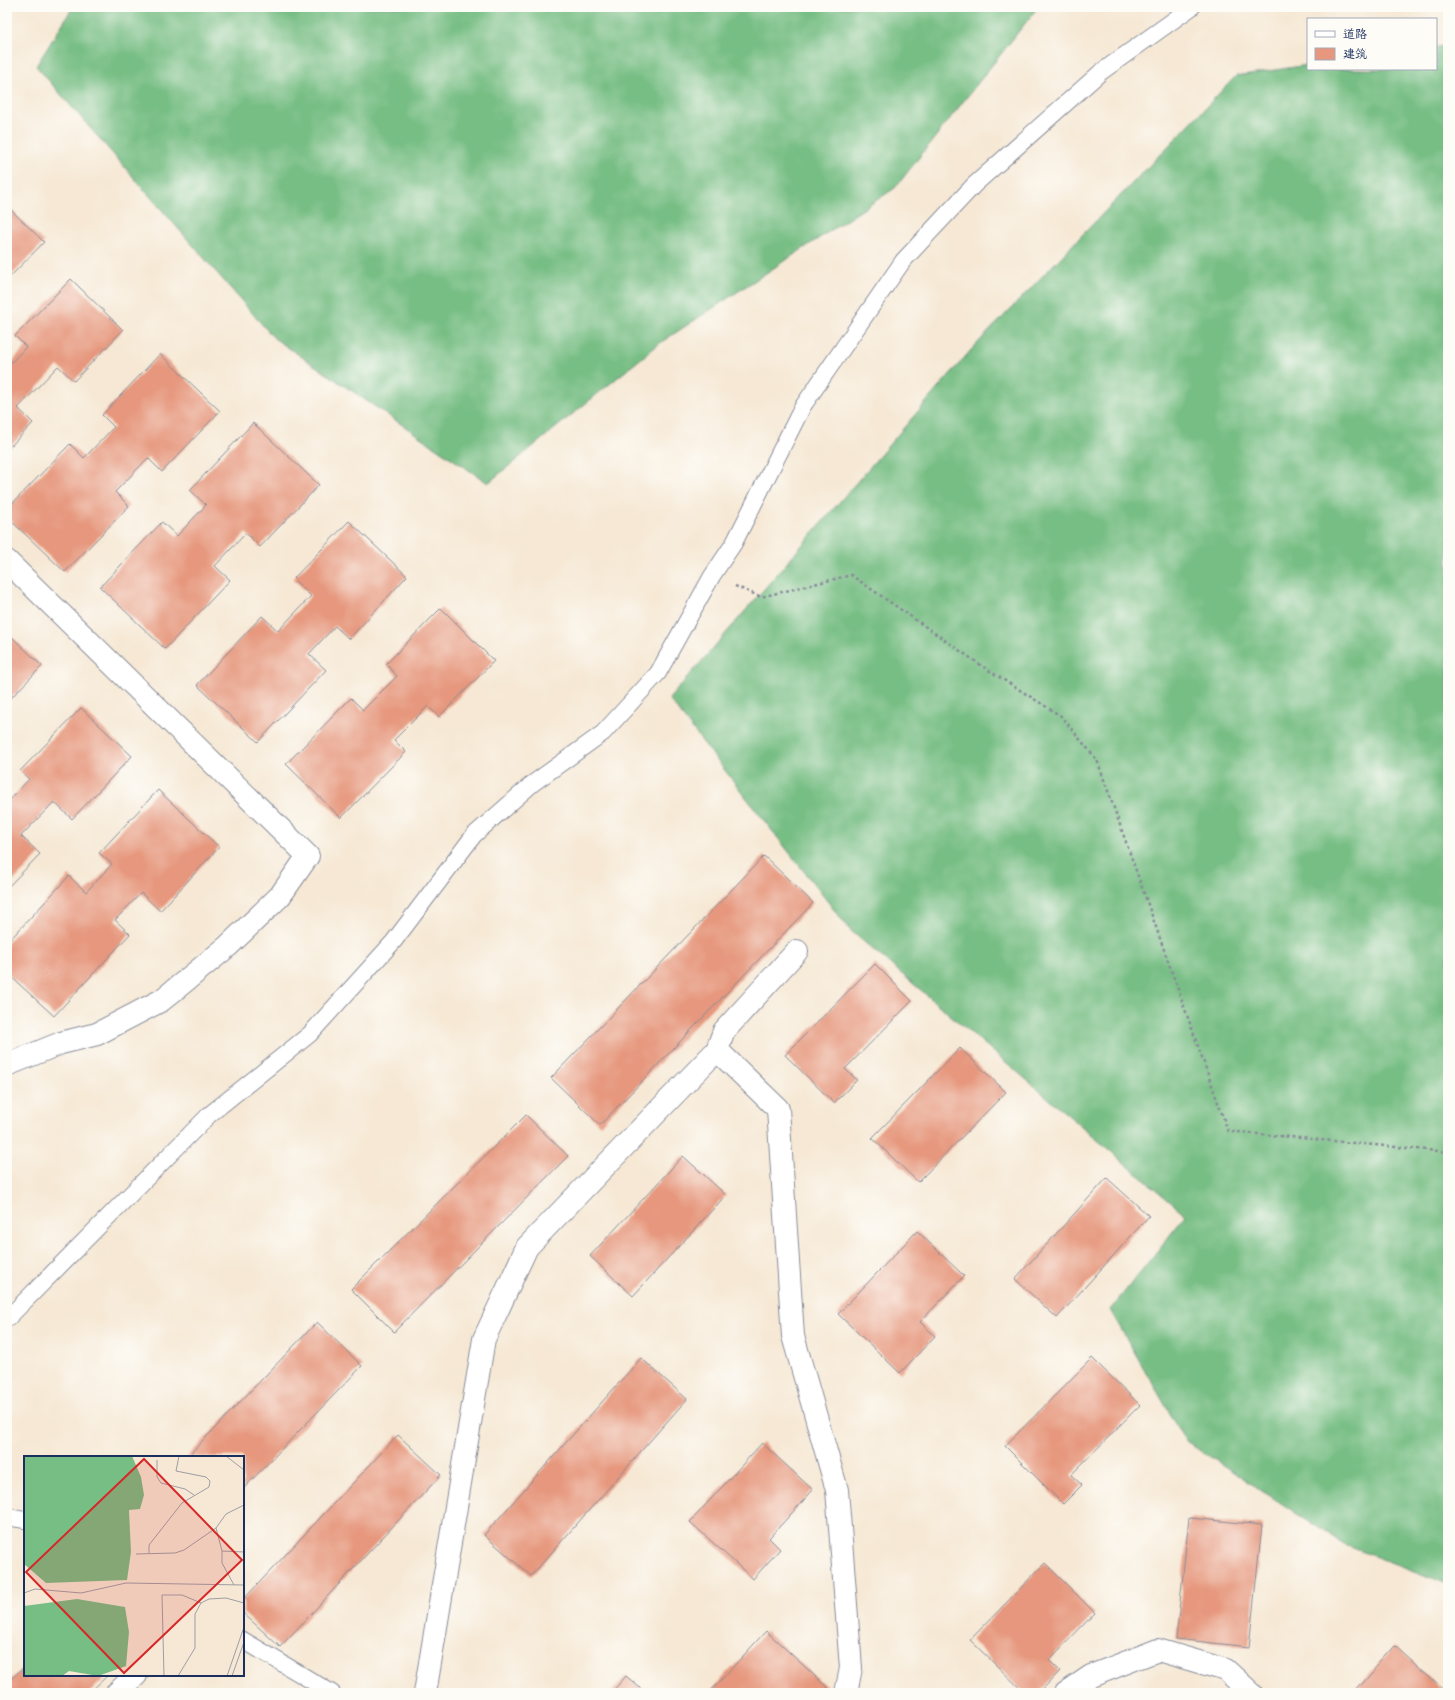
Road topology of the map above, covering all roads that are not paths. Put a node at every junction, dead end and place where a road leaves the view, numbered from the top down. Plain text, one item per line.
1 (1192, 7) edge
2 (7, 561) edge
3 (797, 951) dead end
4 (717, 1050) junction
5 (7, 1066) edge
6 (7, 1319) edge
7 (7, 1517) edge
8 (24, 1520) edge
9 (244, 1641) edge
10 (135, 1676) edge
11 (117, 1693) edge
12 (332, 1693) edge
13 (425, 1693) edge
14 (846, 1693) edge
15 (1066, 1693) edge
16 (1252, 1693) edge

1 - 6 lane
2 - 5 street
3 - 4 street
4 - 13 street
4 - 14 street
7 - 8 lane
9 - 12 lane
10 - 11 street
15 - 16 street

